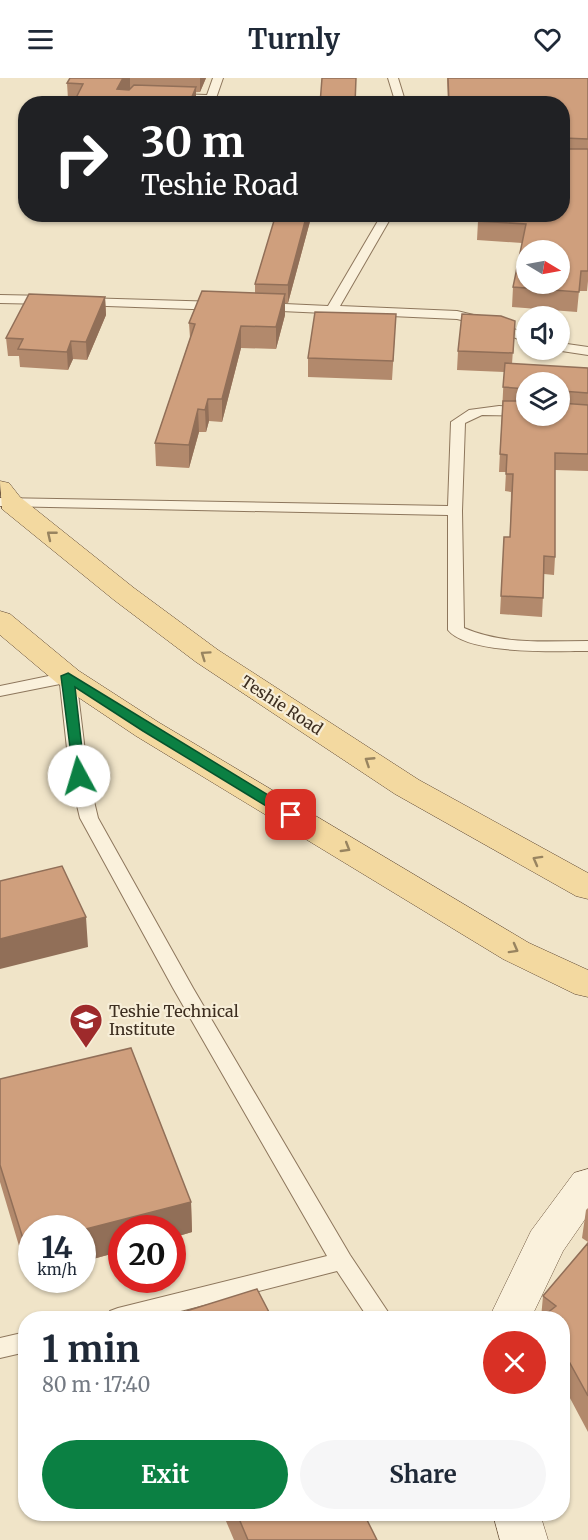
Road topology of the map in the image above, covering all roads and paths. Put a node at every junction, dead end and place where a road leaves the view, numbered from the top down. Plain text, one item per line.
1 (218, 78) edge
2 (393, 78) edge
3 (212, 96) edge
4 (399, 96) edge
5 (383, 222) edge
6 (0, 299) edge
7 (332, 309) junction
8 (516, 334) edge
9 (570, 348) edge
10 (588, 351) edge
11 (516, 412) edge
12 (4, 498) edge
13 (455, 511) junction
14 (0, 620) edge
15 (588, 646) edge
16 (68, 676) junction
17 (0, 692) edge
18 (588, 888) edge
19 (588, 986) edge
20 (588, 1184) edge
21 (342, 1262) junction
22 (146, 1311) edge
23 (375, 1311) edge
24 (513, 1311) edge
25 (18, 1344) edge
26 (0, 1348) edge

1 - 3 lane
2 - 4 lane
5 - 7 lane
6 - 7 lane
7 - 8 lane
9 - 10 lane
11 - 13 lane
12 - 13 lane
18 -> 12 main road, Teshie Road
13 - 15 lane
14 - 16 main road
16 - 17 lane
16 -> 19 main road
16 - 21 lane
20 - 24 street
21 - 22 lane
21 - 23 lane
25 - 26 lane

